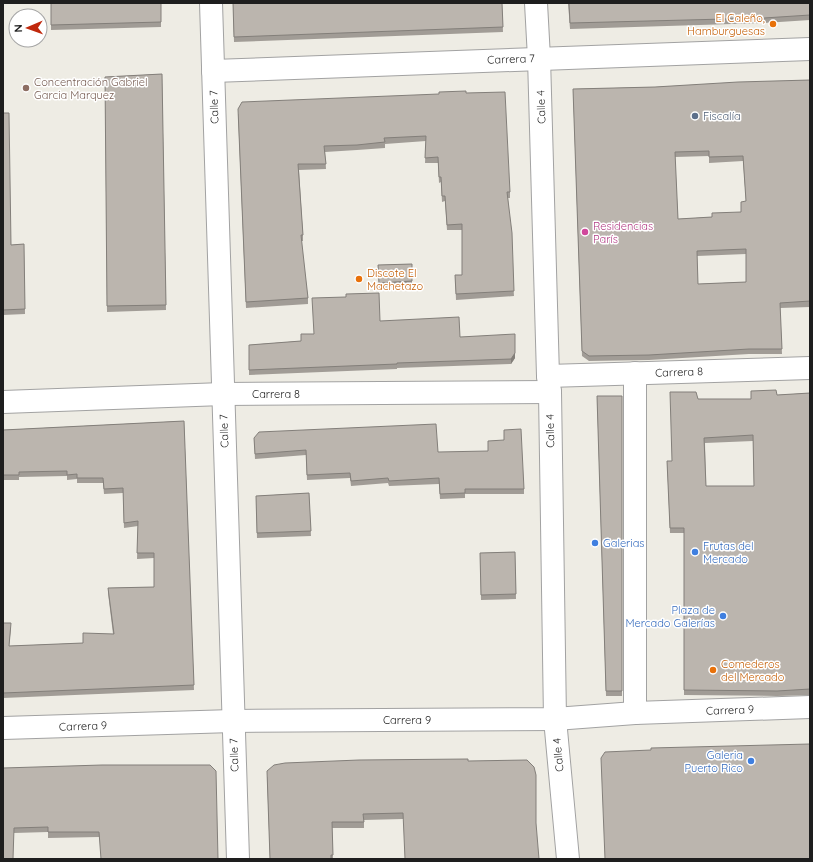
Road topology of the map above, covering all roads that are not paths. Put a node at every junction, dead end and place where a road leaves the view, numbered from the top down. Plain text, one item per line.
1 (211, 3) edge
2 (536, 3) edge
3 (810, 49) edge
4 (540, 58) junction
5 (213, 71) junction
6 (810, 368) edge
7 (635, 373) junction
8 (549, 384) junction
9 (223, 394) junction
10 (3, 402) edge
11 (810, 707) edge
12 (635, 713) junction
13 (555, 719) junction
14 (233, 721) junction
15 (3, 728) edge
16 (238, 859) edge
17 (568, 859) edge

1 - 5 street, Calle 7
2 - 4 street, Calle 4
3 - 4 street, Carrera 7
4 - 5 street, Carrera 7
4 - 8 street, Calle 4
5 - 9 street, Calle 7
6 - 7 street, Carrera 8
7 - 8 street, Carrera 8
7 - 12 street
8 - 9 street, Carrera 8
8 - 13 street, Calle 4
9 - 10 street, Carrera 8
9 - 14 street, Calle 7
11 - 12 street, Carrera 9
12 - 13 street, Carrera 9
13 - 14 street, Carrera 9
13 - 17 street, Calle 4
14 - 15 street, Carrera 9
14 - 16 street, Calle 7

